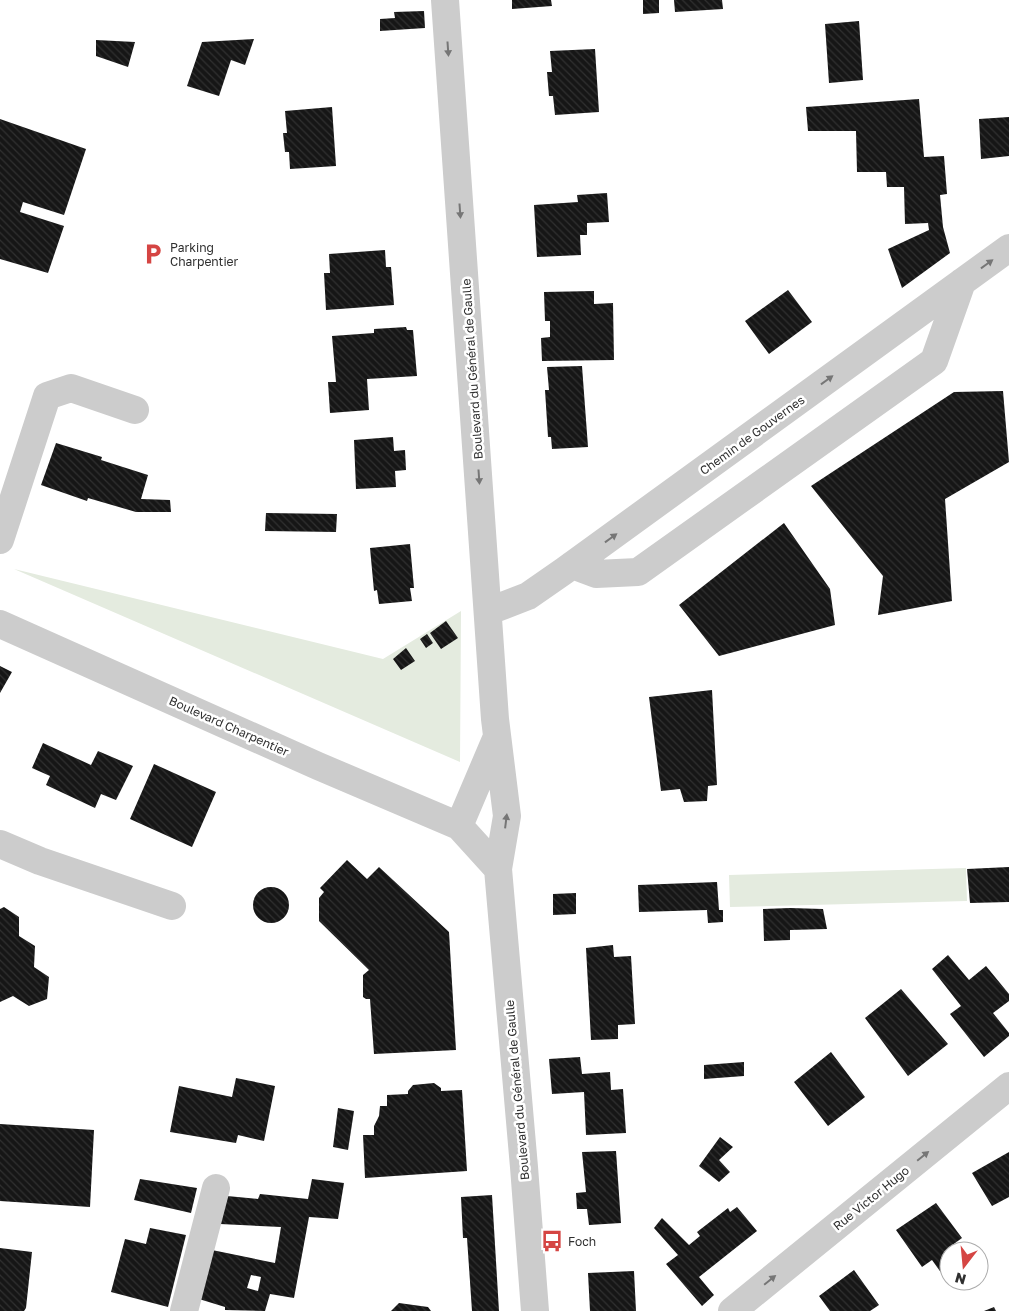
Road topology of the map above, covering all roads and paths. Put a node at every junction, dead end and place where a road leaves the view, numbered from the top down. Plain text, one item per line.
1 (445, 0) edge
2 (1009, 248) edge
3 (962, 282) junction
4 (135, 410) dead end
5 (0, 540) edge
6 (572, 565) junction
7 (489, 611) junction
8 (0, 624) edge
9 (497, 738) junction
10 (459, 826) junction
11 (0, 844) edge
12 (498, 869) junction
13 (172, 906) dead end
14 (1009, 1086) edge
15 (216, 1188) dead end
16 (184, 1311) edge
17 (535, 1311) edge
18 (732, 1311) edge

1 -> 7 street, Boulevard du Général de Gaulle
3 -> 2 street, Chemin de Gouvernes
6 -> 3 street, Chemin de Gouvernes
3 - 6 street
4 - 5 street
6 - 7 street, Chemin de Gouvernes
7 - 9 street, Boulevard du Général de Gaulle
8 - 10 street, Boulevard Charpentier
9 - 10 street, Boulevard du Général de Gaulle
12 -> 9 street, Boulevard du Général de Gaulle
10 - 12 street
11 - 13 street
12 - 17 street, Boulevard du Général de Gaulle
18 -> 14 street, Rue Victor Hugo
15 - 16 street

